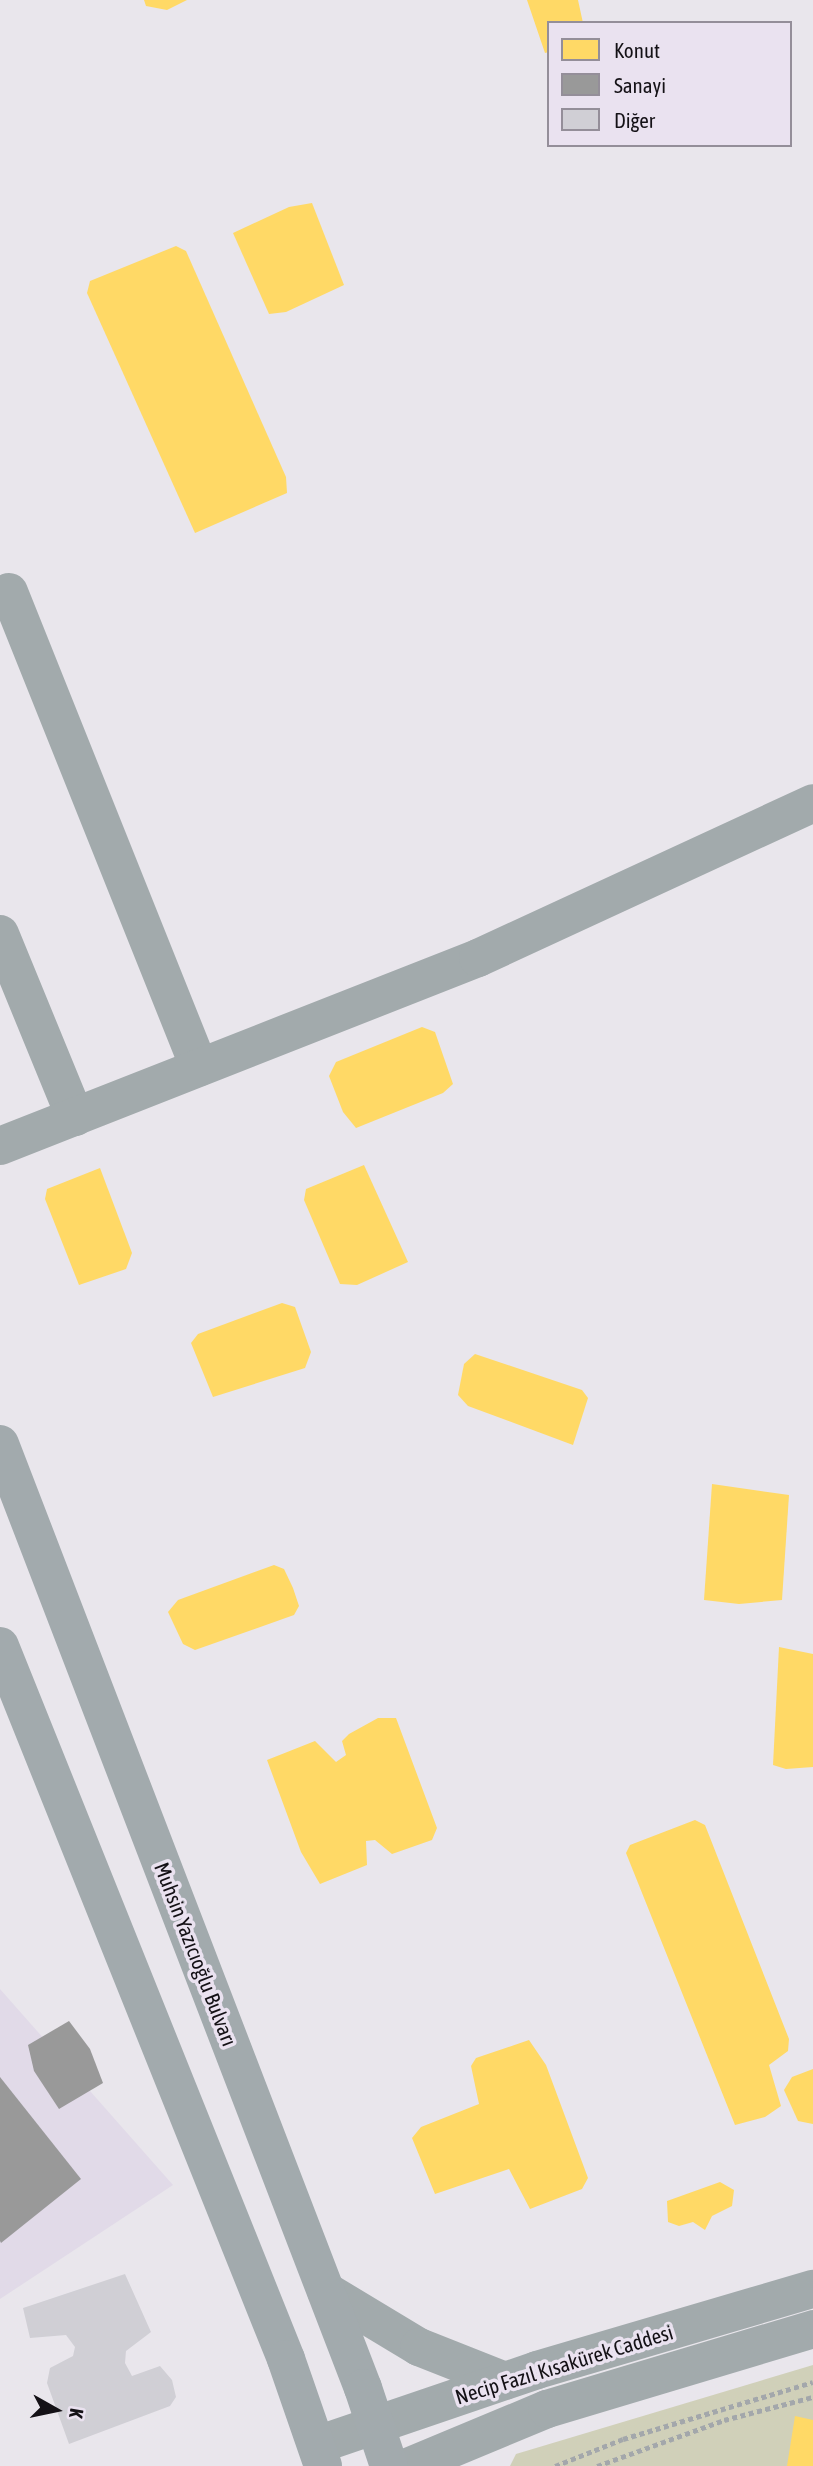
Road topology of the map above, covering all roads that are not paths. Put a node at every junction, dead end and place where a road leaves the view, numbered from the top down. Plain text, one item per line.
1 (9, 592) dead end
2 (813, 803) edge
3 (0, 934) edge
4 (199, 1068) junction
5 (75, 1117) junction
6 (0, 1146) edge
7 (0, 1444) edge
8 (0, 1646) edge
9 (813, 2289) edge
10 (326, 2291) junction
11 (813, 2329) edge
12 (505, 2381) junction
13 (377, 2424) junction
14 (484, 2450) edge
15 (320, 2456) edge
16 (389, 2466) edge
17 (410, 2466) edge

1 - 4 street
2 - 4 street
3 - 5 street
4 - 5 street
5 - 6 street
7 - 10 main road, Muhsin Yazıcıoğlu Bulvarı
8 - 15 main road
9 - 12 street, Necip Fazıl Kısakürek Caddesi
10 - 12 street
10 - 13 main road, Muhsin Yazıcıoğlu Bulvarı
11 - 14 street, Necip Fazıl Kısakürek Caddesi
12 - 13 street, Necip Fazıl Kısakürek Caddesi
13 - 15 street, Necip Fazıl Kısakürek Caddesi
13 - 16 main road, Muhsin Yazıcıoğlu Bulvarı
14 - 17 street, Necip Fazıl Kısakürek Caddesi

